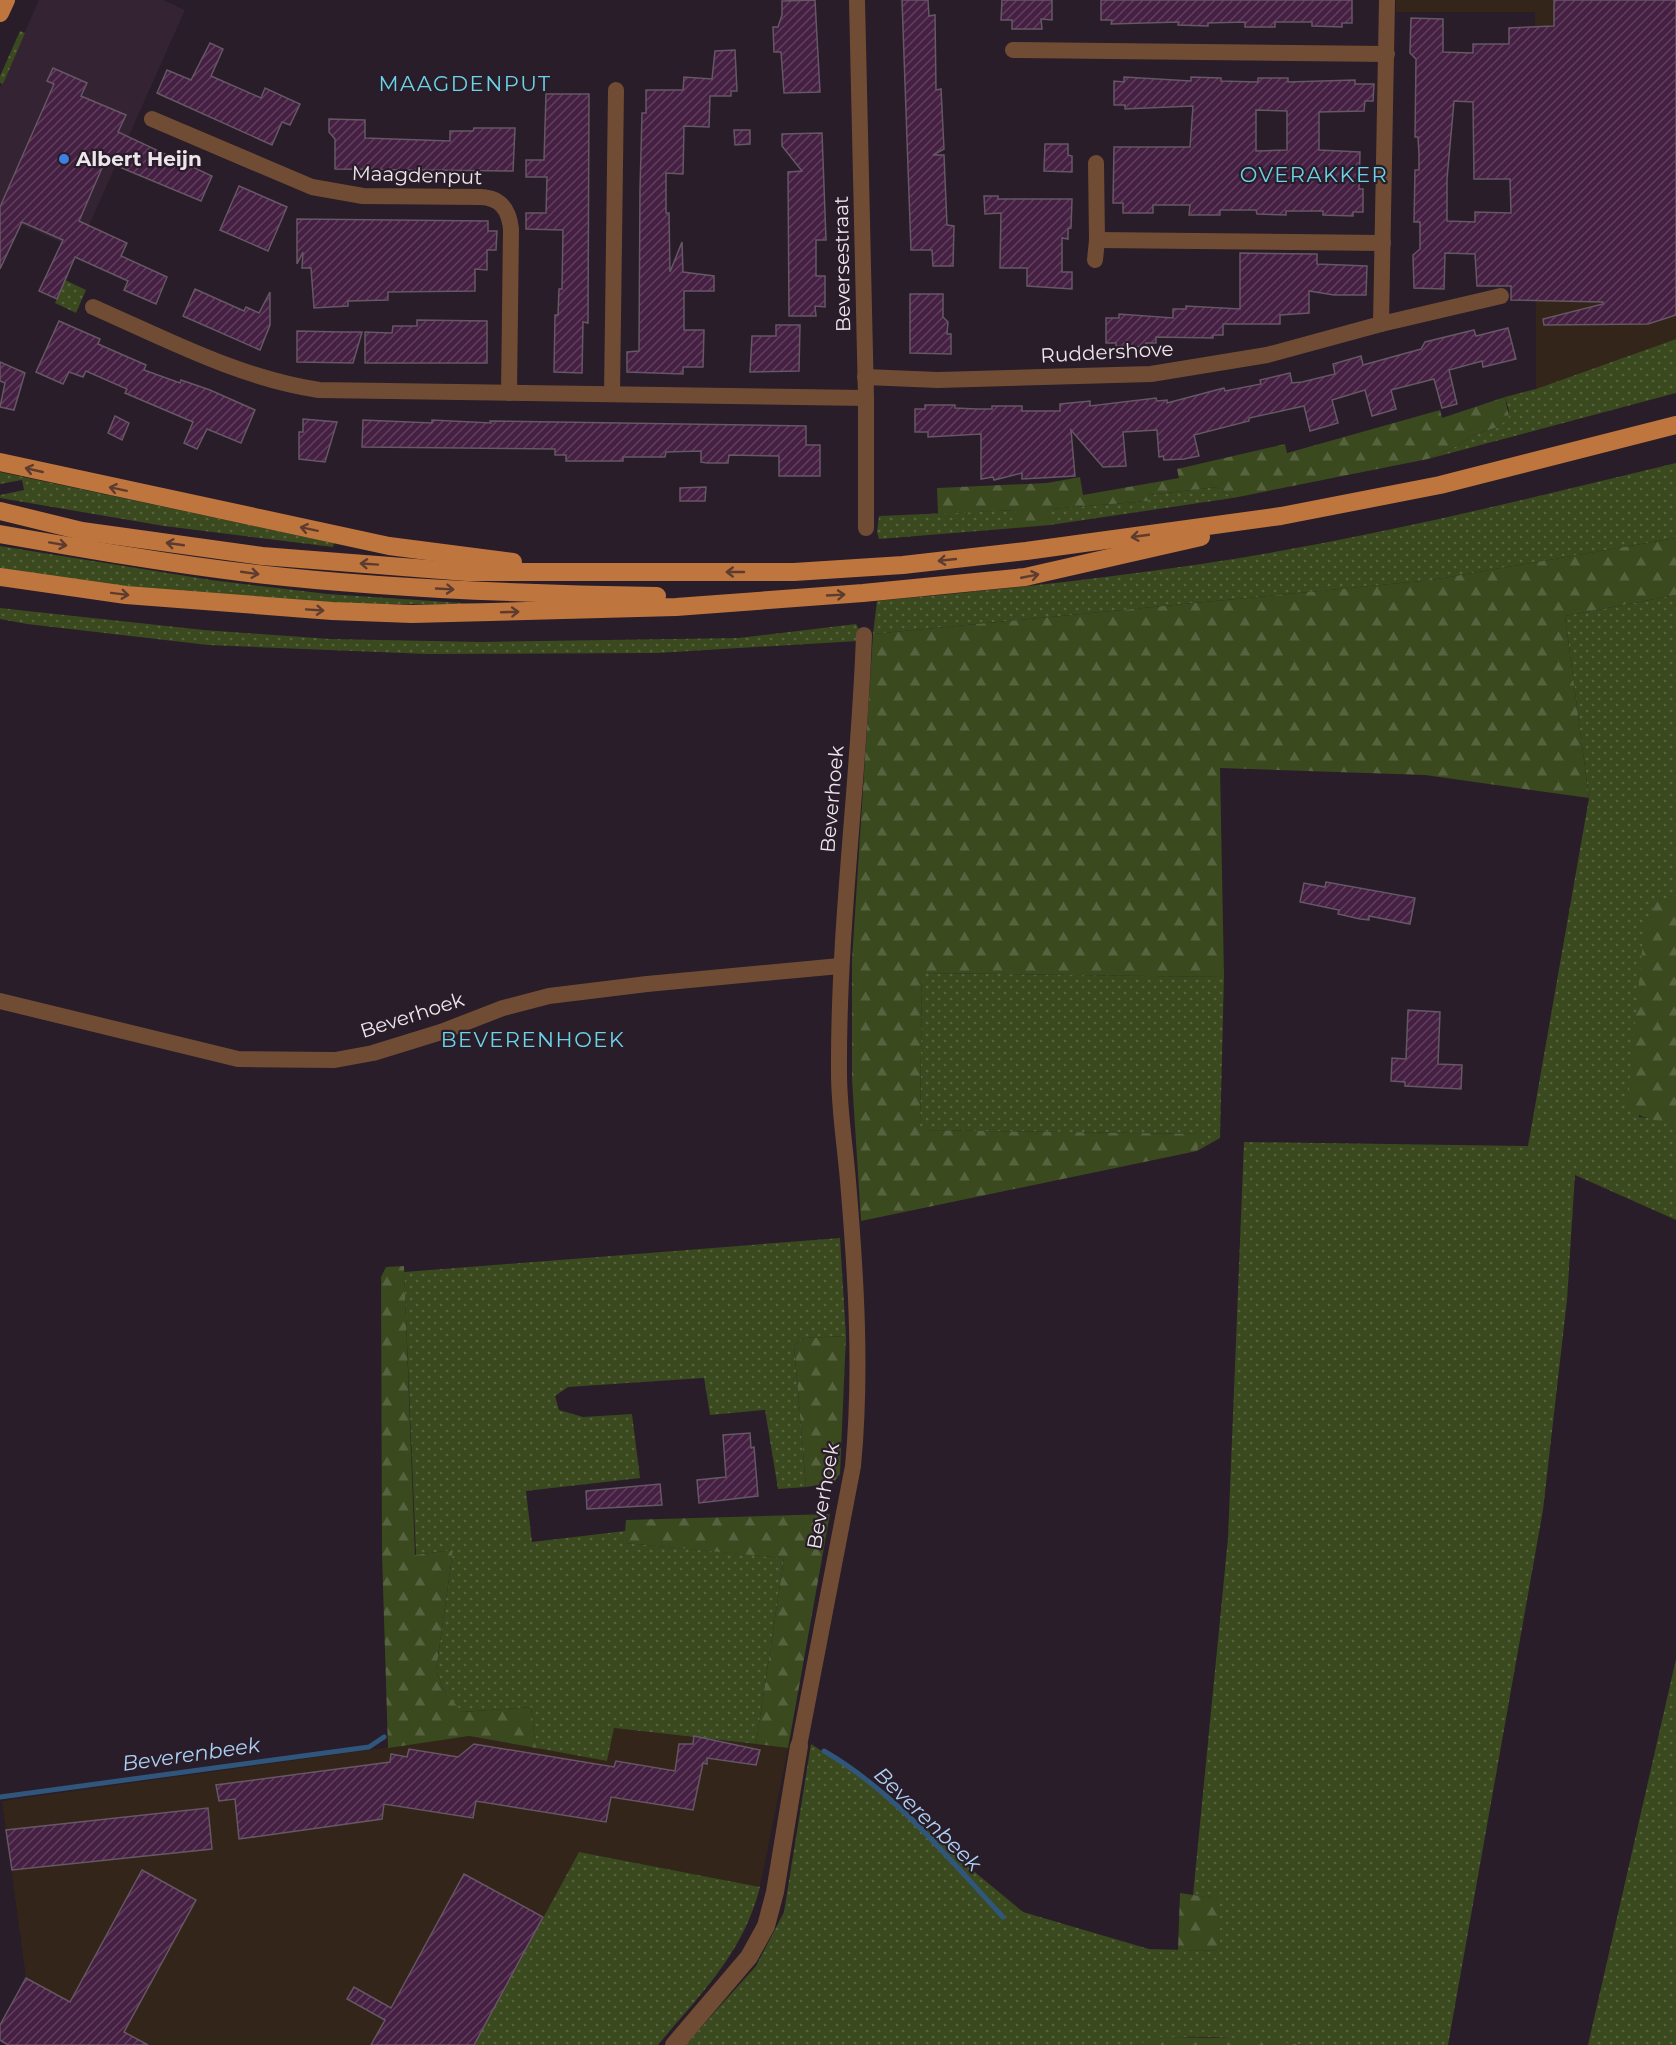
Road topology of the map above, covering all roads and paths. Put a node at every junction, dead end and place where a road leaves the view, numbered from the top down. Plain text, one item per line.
1 (6, 0) edge
2 (857, 0) edge
3 (1387, 0) edge
4 (0, 13) edge
5 (1013, 50) dead end
6 (1387, 54) junction
7 (616, 90) dead end
8 (152, 119) dead end
9 (1096, 163) dead end
10 (1097, 240) junction
11 (1383, 243) junction
12 (1095, 260) dead end
13 (1501, 296) dead end
14 (93, 306) dead end
15 (1381, 324) junction
16 (866, 377) junction
17 (509, 393) junction
18 (612, 394) junction
19 (866, 398) junction
20 (1676, 425) edge
21 (0, 462) edge
22 (0, 511) edge
23 (1281, 516) junction
24 (867, 528) dead end
25 (0, 534) edge
26 (595, 572) junction
27 (0, 577) edge
28 (777, 598) junction
29 (864, 634) dead end
30 (840, 966) junction
31 (0, 1001) edge
32 (799, 1746) joint
33 (674, 2045) edge

1 - 4 main road
2 - 16 street, Beversestraat
3 - 6 street
5 - 6 street
6 - 11 street
7 - 18 street
8 - 17 street, Maagdenput
9 - 10 street
10 - 11 street
10 - 12 street
11 - 15 street
13 - 15 street, Ruddershove
14 - 17 street
15 - 16 street, Ruddershove
16 - 19 street, Beversestraat
17 - 18 street
18 - 19 street
19 - 24 street, Beversestraat
20 - 23 main road
26 -> 21 main road
26 -> 22 main road
23 -> 26 main road
28 -> 23 main road
25 -> 28 main road
27 -> 28 main road
29 - 30 street, Beverhoek
30 - 31 street, Beverhoek
30 - 32 street, Beverhoek
32 - 33 street, Beverhoek

